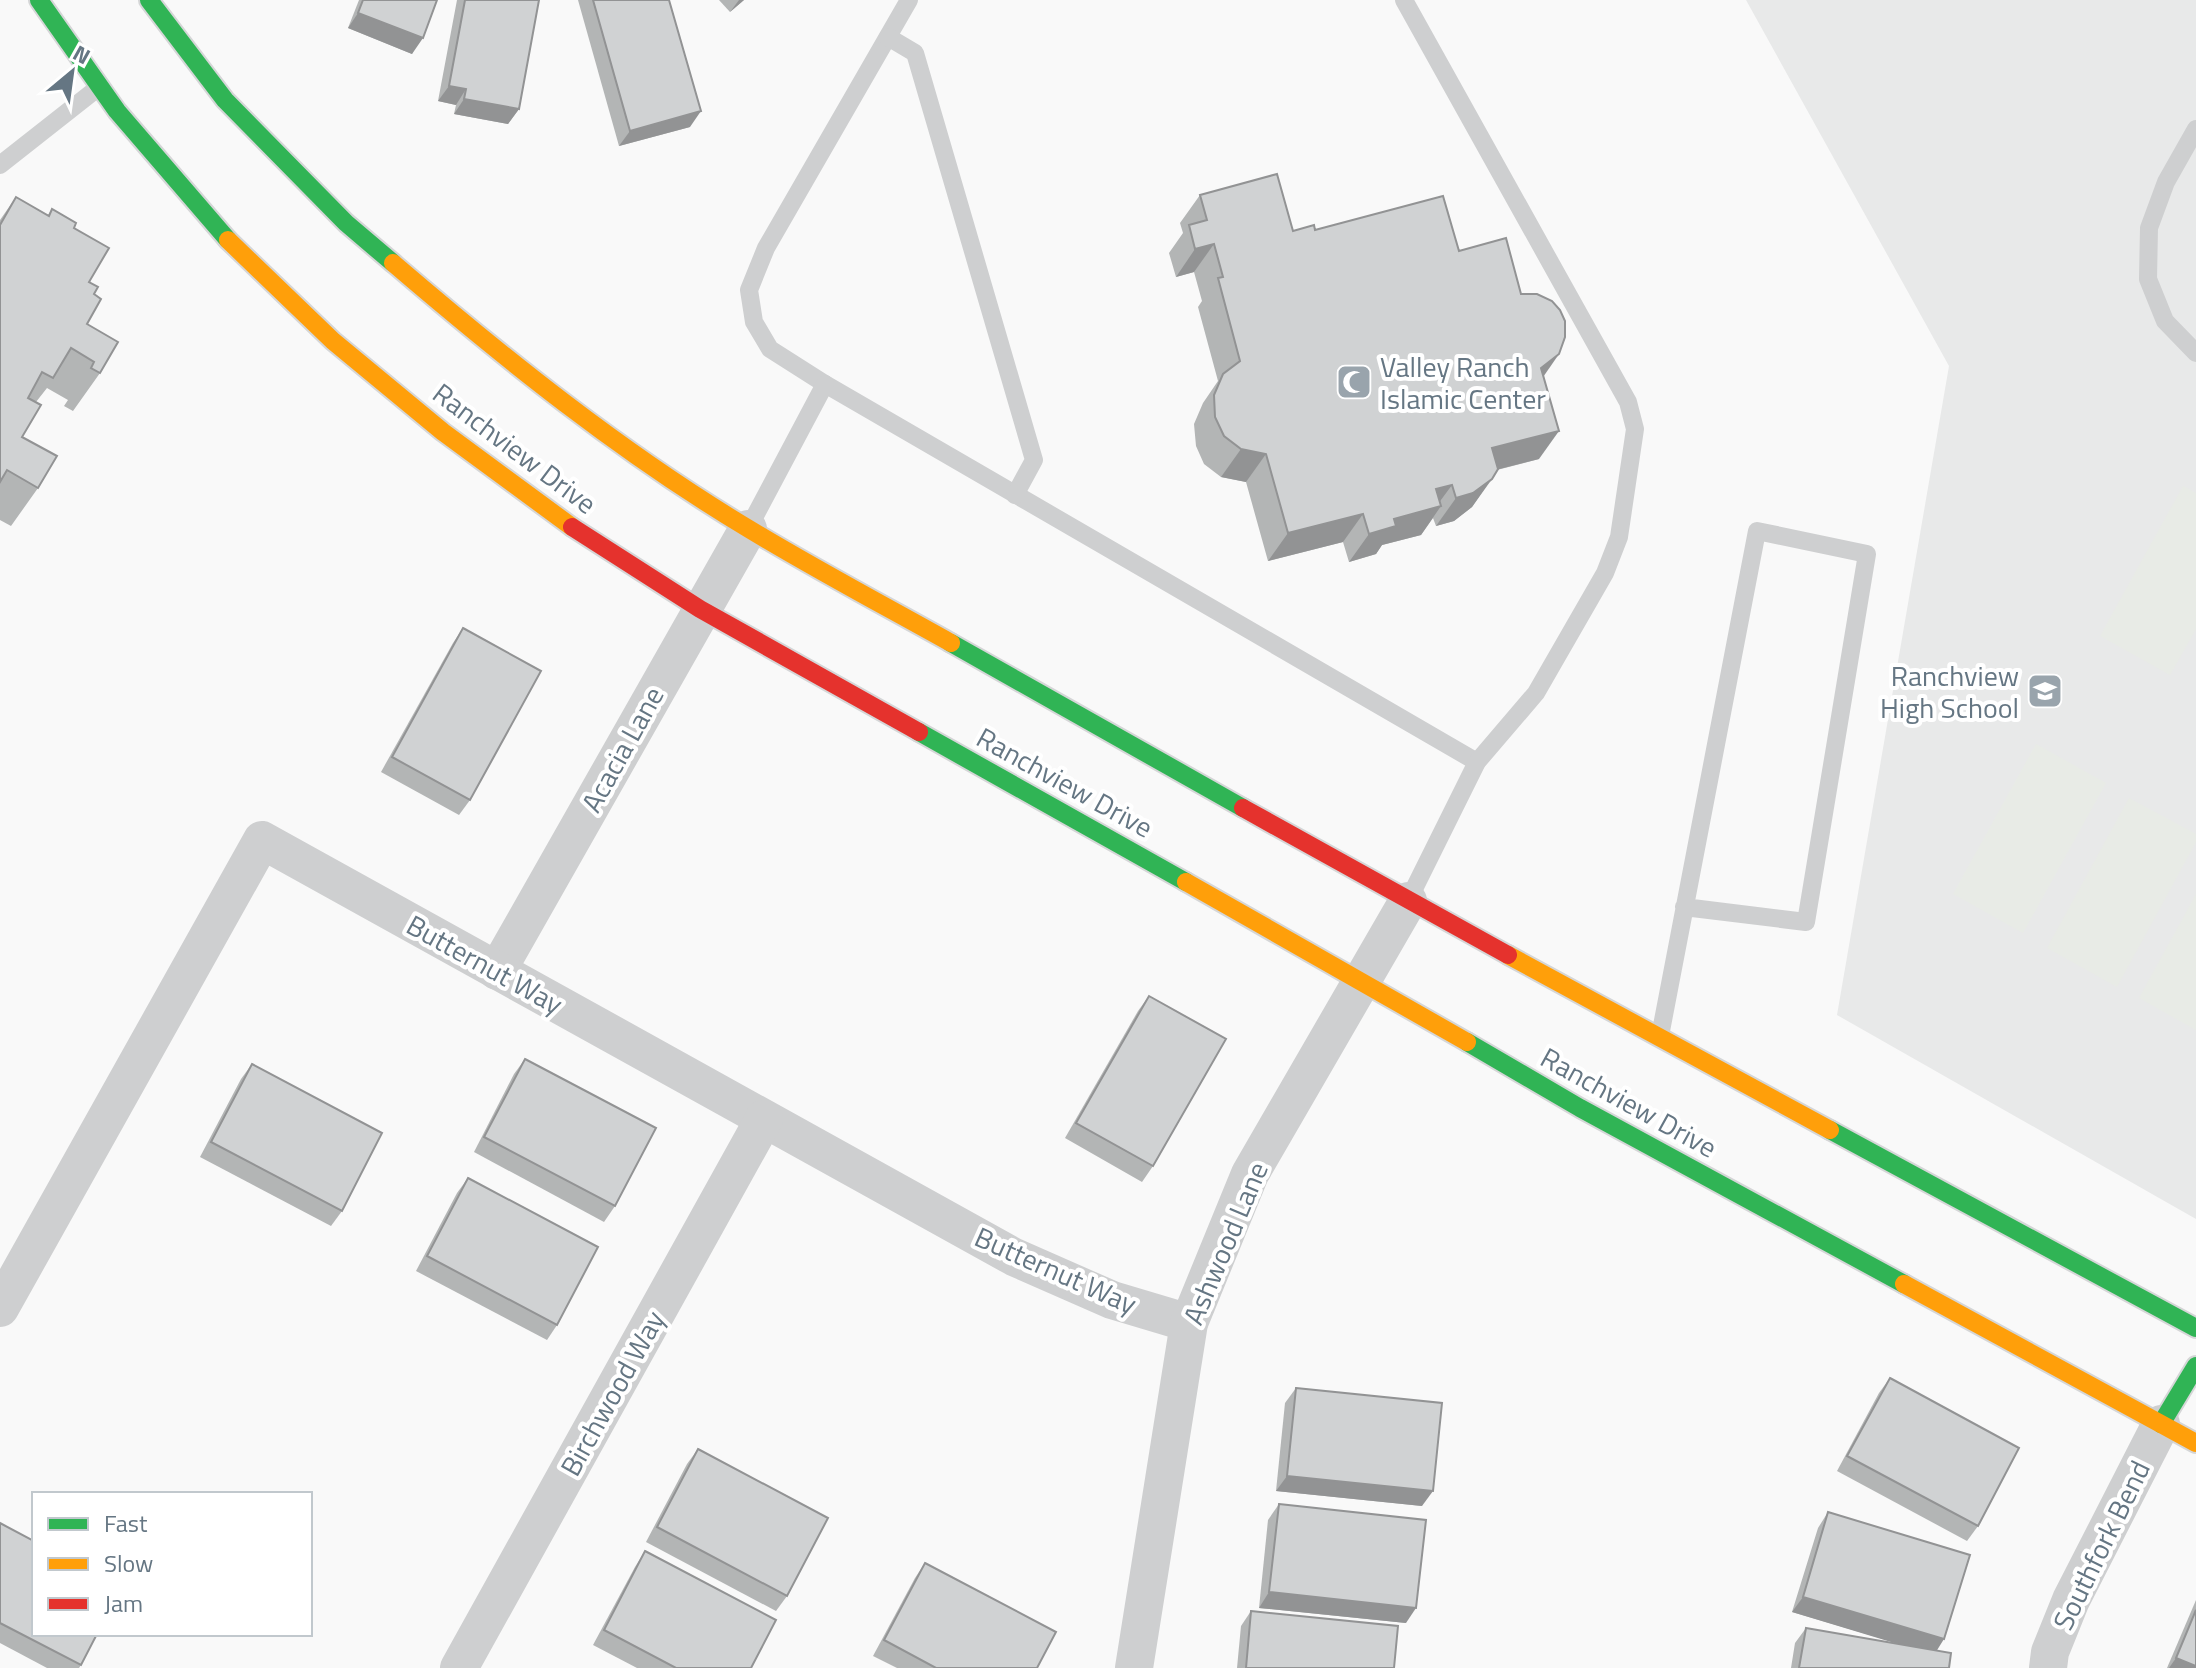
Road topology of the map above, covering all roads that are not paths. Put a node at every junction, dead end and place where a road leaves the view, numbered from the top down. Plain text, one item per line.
1 (39, 0) edge
2 (149, 0) edge
3 (909, 0) edge
4 (1404, 0) edge
5 (888, 37) junction
6 (99, 87) junction
7 (2196, 129) edge
8 (0, 165) edge
9 (2196, 353) edge
10 (825, 384) junction
11 (1015, 495) junction
12 (748, 529) junction
13 (700, 609) junction
14 (1477, 762) junction
15 (1408, 901) junction
16 (1684, 907) junction
17 (497, 971) junction
18 (1363, 981) junction
19 (1660, 1037) junction
20 (764, 1119) junction
21 (0, 1308) edge
22 (1189, 1323) junction
23 (2196, 1328) edge
24 (2196, 1366) edge
25 (2161, 1424) junction
26 (2196, 1443) edge
27 (459, 1668) edge
28 (1134, 1668) edge
29 (2048, 1668) edge

1 - 6 street, Ranchview Drive
2 - 12 street
3 - 5 lane
4 - 14 lane
5 - 10 lane
5 - 11 lane
6 - 8 lane
6 - 13 street, Ranchview Drive
7 - 9 lane
10 - 11 lane
10 - 12 lane
11 - 14 lane
12 - 13 street, Acacia Lane
12 - 15 street
13 - 17 street, Acacia Lane
13 - 18 street, Ranchview Drive
14 - 15 lane
15 - 18 street, Ashwood Lane
15 - 19 street
16 - 16 lane
16 - 19 lane
17 - 20 street, Butternut Way
17 - 21 street, Butternut Way
18 - 22 street, Ashwood Lane
18 - 25 street, Ranchview Drive
19 - 23 street
20 - 22 street, Butternut Way
20 - 27 street, Birchwood Way
22 - 28 street, Ashwood Lane
24 - 25 street
25 - 26 street, Ranchview Drive
25 - 29 street, Southfork Bend

